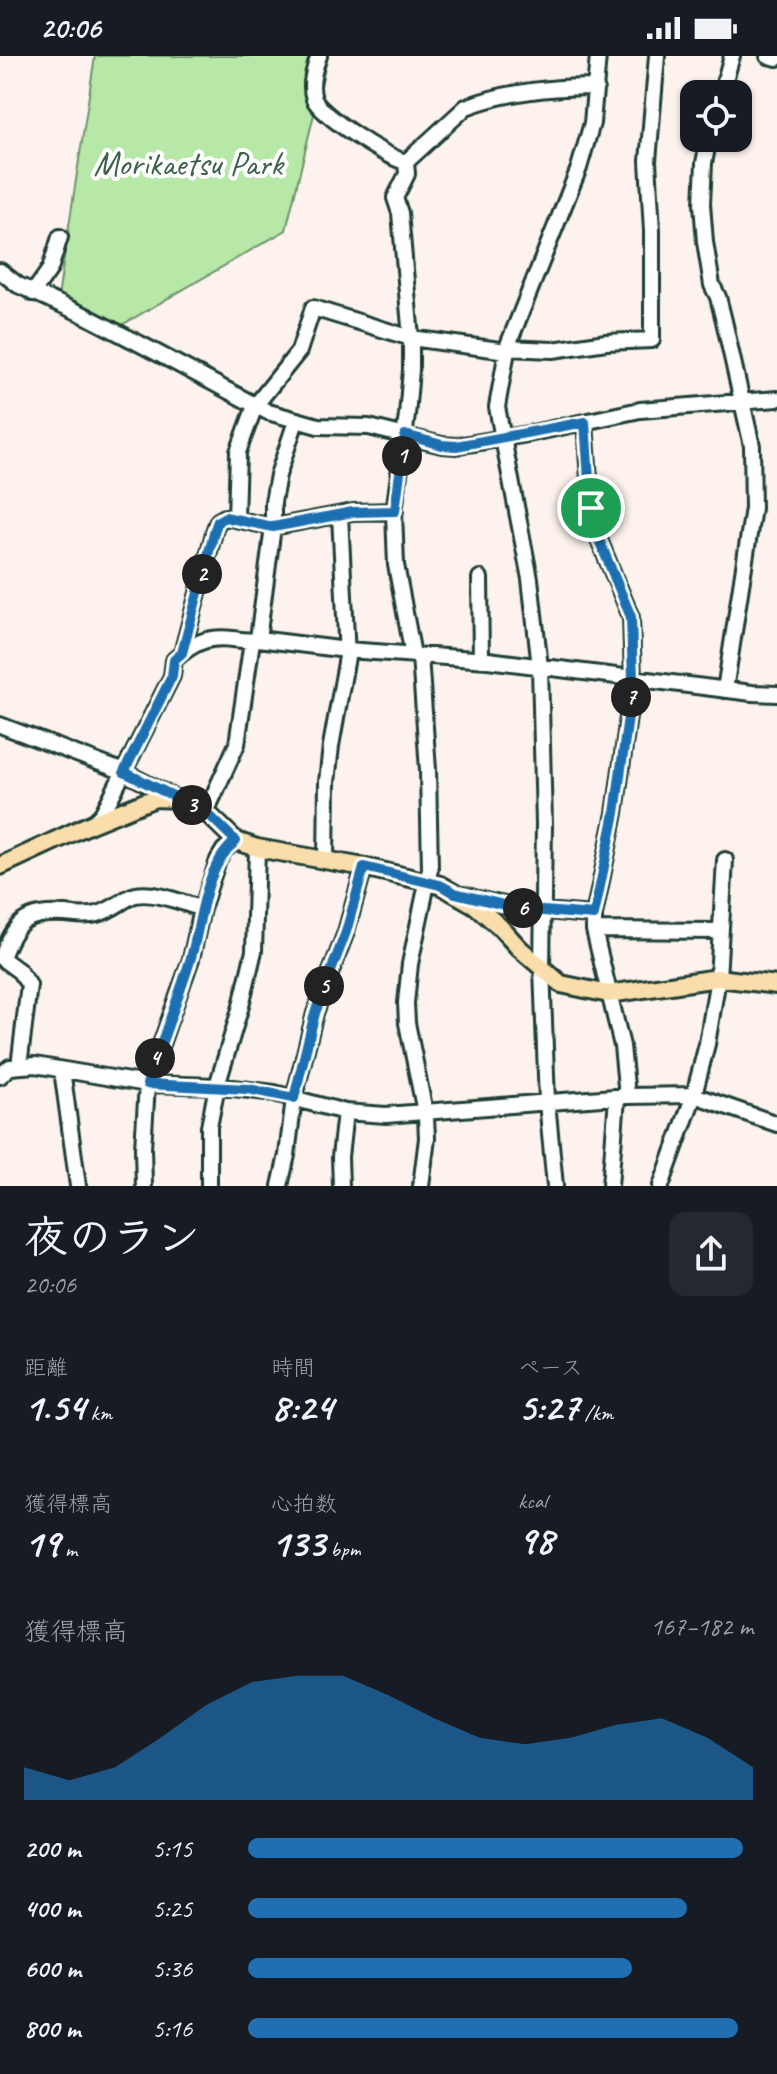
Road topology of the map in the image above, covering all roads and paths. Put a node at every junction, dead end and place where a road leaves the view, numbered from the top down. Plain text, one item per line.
1 (319, 56) edge
2 (598, 56) edge
3 (657, 56) edge
4 (732, 56) edge
5 (768, 56) edge
6 (777, 58) edge
7 (725, 80) edge
8 (596, 87) junction
9 (706, 152) edge
10 (406, 162) junction
11 (60, 237) dead end
12 (0, 271) edge
13 (33, 293) junction
14 (411, 338) junction
15 (507, 349) junction
16 (777, 399) edge
17 (742, 402) junction
18 (255, 406) junction
19 (296, 421) junction
20 (585, 422) junction
21 (405, 435) junction
22 (502, 438) junction
23 (395, 511) junction
24 (340, 515) junction
25 (236, 519) junction
26 (273, 527) junction
27 (480, 578) dead end
28 (255, 640) junction
29 (347, 650) junction
30 (182, 653) junction
31 (417, 655) junction
32 (481, 660) junction
33 (540, 667) junction
34 (633, 680) junction
35 (725, 690) junction
36 (777, 694) edge
37 (0, 725) edge
38 (124, 772) junction
39 (178, 799) junction
40 (206, 812) junction
41 (93, 823) junction
42 (236, 841) junction
43 (257, 848) junction
44 (326, 860) junction
45 (725, 860) dead end
46 (0, 866) edge
47 (364, 867) junction
48 (429, 882) junction
49 (455, 893) junction
50 (202, 909) junction
51 (543, 911) junction
52 (594, 922) junction
53 (720, 931) junction
54 (1, 958) edge
55 (542, 968) junction
56 (718, 978) junction
57 (777, 985) edge
58 (609, 994) junction
59 (19, 1066) junction
60 (62, 1070) junction
61 (0, 1076) edge
62 (147, 1084) junction
63 (217, 1086) junction
64 (694, 1095) junction
65 (622, 1097) junction
66 (294, 1098) junction
67 (547, 1102) junction
68 (425, 1111) junction
69 (345, 1112) junction
70 (777, 1124) edge
71 (78, 1186) edge
72 (144, 1186) edge
73 (209, 1186) edge
74 (280, 1186) edge
75 (341, 1186) edge
76 (421, 1186) edge
77 (555, 1186) edge
78 (610, 1186) edge
79 (661, 1186) edge

1 - 10 street
2 - 8 street
3 - 15 street
4 - 7 street
5 - 6 street
8 - 10 street
8 - 15 street
9 - 17 street
10 - 14 street
11 - 13 street
12 - 13 street
13 - 18 street
14 - 15 street
14 - 18 street
14 - 21 street
15 - 22 street
16 - 17 street
17 - 20 street
17 - 35 street
18 - 19 street
18 - 25 street
19 - 21 street
19 - 26 street
20 - 22 street
20 - 34 street
21 - 22 street
21 - 23 street
22 - 33 street
23 - 24 street
23 - 31 street
24 - 26 street
24 - 29 street
25 - 26 street
25 - 30 street
26 - 28 street
27 - 32 street
28 - 29 street
28 - 30 street
28 - 40 street
29 - 31 street
29 - 44 street
30 - 38 street
31 - 32 street
31 - 48 street
32 - 33 street
33 - 34 street
33 - 51 street
34 - 35 street
34 - 52 street
35 - 36 street
37 - 38 street
38 - 39 street
38 - 41 street
39 - 40 main road
39 - 41 main road
40 - 42 main road
41 - 46 main road
42 - 43 main road
42 - 50 street
43 - 44 main road
43 - 63 street
44 - 47 main road
45 - 53 street
47 - 48 main road
47 - 66 street
48 - 49 main road
48 - 68 street
49 - 51 street
49 - 55 main road
50 - 54 street
50 - 62 street
51 - 52 street
51 - 55 street
52 - 53 street
52 - 58 street
53 - 56 street
54 - 59 street
55 - 58 main road
55 - 67 street
56 - 57 main road
56 - 58 main road
56 - 64 street
58 - 65 street
59 - 60 street
59 - 61 street
60 - 62 street
60 - 71 street
62 - 63 street
62 - 72 street
63 - 66 street
63 - 73 street
64 - 65 street
64 - 70 street
64 - 79 street
65 - 67 street
65 - 78 street
66 - 69 street
66 - 74 street
67 - 68 street
67 - 77 street
68 - 69 street
68 - 76 street
69 - 75 street

